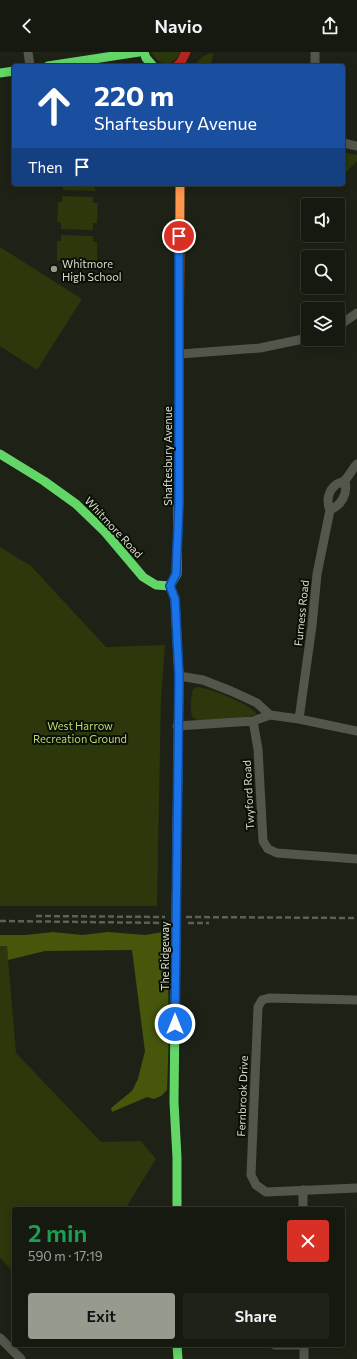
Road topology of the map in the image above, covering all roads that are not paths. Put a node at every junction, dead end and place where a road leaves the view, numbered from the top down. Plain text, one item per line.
1 (28, 52) edge
2 (139, 52) edge
3 (144, 52) edge
4 (186, 52) edge
5 (314, 52) edge
6 (30, 64) edge
7 (61, 64) edge
8 (151, 64) edge
9 (180, 64) edge
10 (315, 64) edge
11 (12, 71) edge
12 (0, 73) edge
13 (345, 143) edge
14 (357, 146) edge
15 (180, 186) edge
16 (357, 313) edge
17 (345, 321) edge
18 (301, 339) edge
19 (180, 354) junction
20 (0, 454) edge
21 (357, 464) edge
22 (345, 481) junction
23 (330, 510) junction
24 (170, 586) junction
25 (179, 676) junction
26 (270, 715) junction
27 (300, 719) junction
28 (253, 721) junction
29 (177, 726) junction
30 (357, 731) edge
31 (357, 858) edge
32 (357, 1000) edge
33 (357, 1188) edge
34 (303, 1190) junction
35 (177, 1207) edge
36 (303, 1207) edge
37 (0, 1338) edge
38 (178, 1347) edge
39 (304, 1347) edge
40 (21, 1359) edge
41 (178, 1359) edge
42 (304, 1359) edge

1 - 6 street
2 - 7 street
3 - 8 street
4 - 9 street
5 - 10 street
11 - 12 street
13 - 14 street
15 - 19 street, Shaftesbury Avenue
16 - 17 street
18 - 19 street
19 - 24 street, Shaftesbury Avenue
20 - 24 street, Whitmore Road
21 - 22 street, Furness Road
22 - 23 street, Furness Road
22 - 23 street, Furness Road
23 - 27 street, Furness Road
24 - 25 street
25 - 26 street
25 - 29 street
26 - 27 street
26 - 28 street
27 - 30 street
28 - 29 street
28 - 31 street, Twyford Road
29 - 35 street, The Ridgeway
32 - 34 street, Fernbrook Drive
33 - 34 street, Fernbrook Drive
34 - 36 street
37 - 40 street
38 - 41 street
39 - 42 street

